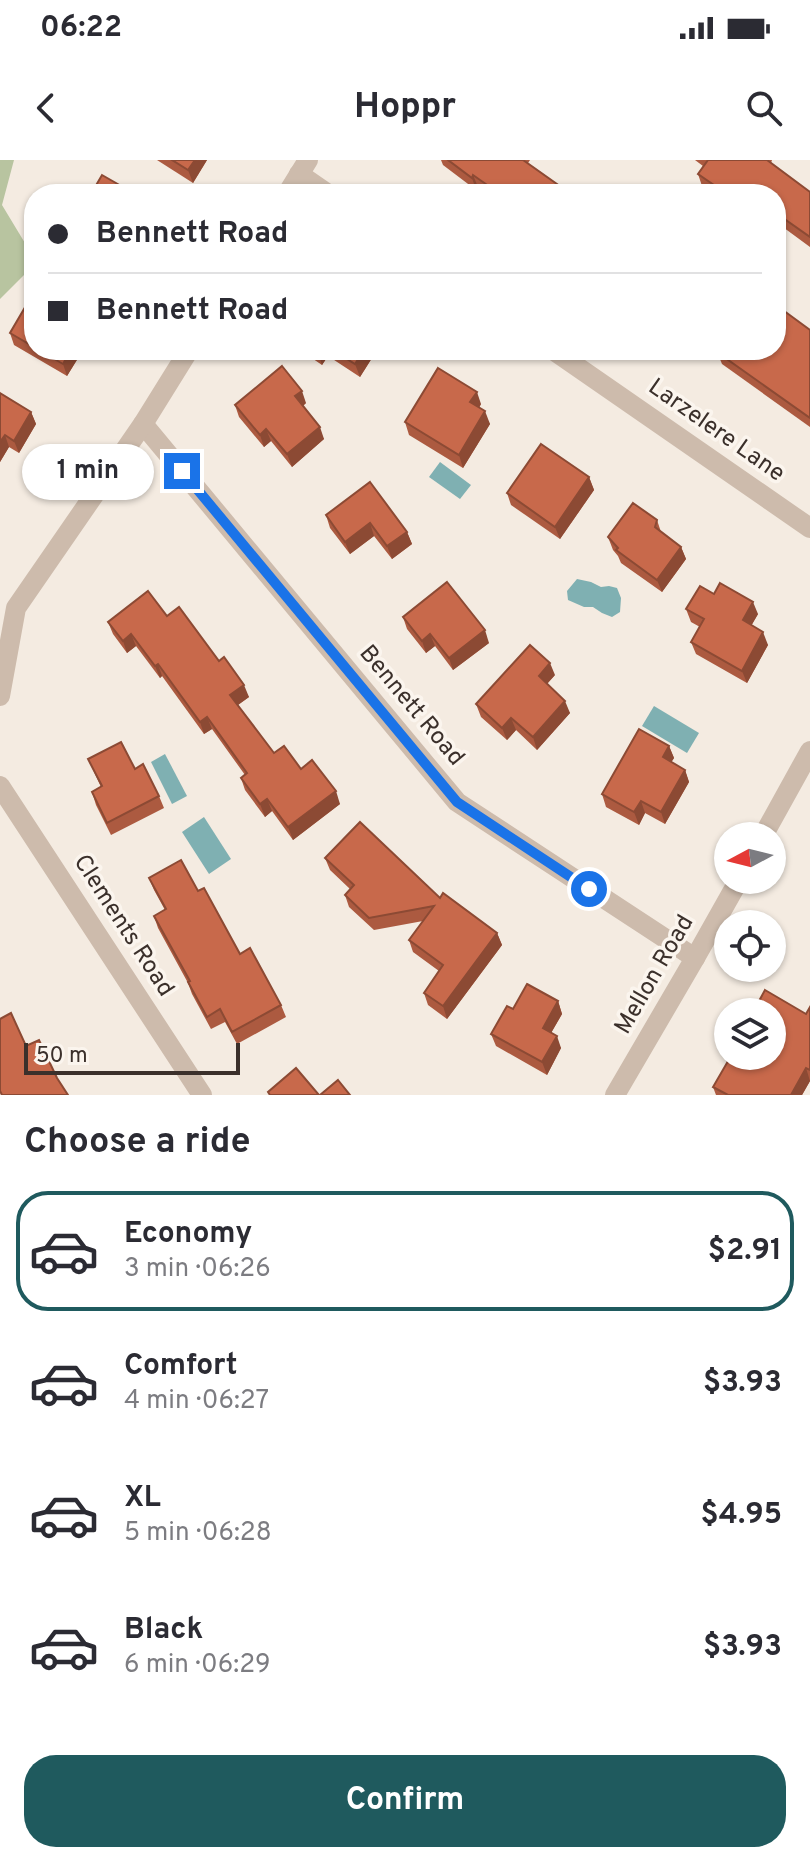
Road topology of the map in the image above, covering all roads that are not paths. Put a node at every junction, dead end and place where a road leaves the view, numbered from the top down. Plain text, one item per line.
1 (304, 167) edge
2 (293, 184) edge
3 (319, 184) edge
4 (183, 360) edge
5 (567, 360) edge
6 (143, 424) junction
7 (810, 528) edge
8 (0, 696) edge
9 (810, 751) edge
10 (0, 786) edge
11 (771, 822) edge
12 (731, 894) edge
13 (695, 958) junction
14 (202, 1095) edge
15 (615, 1095) edge

1 - 2 street
1 - 3 street
4 - 6 street
5 - 7 street, Larzelere Lane
6 - 8 street
6 - 13 street, Bennett Road
9 - 11 street
10 - 14 street, Clements Road
12 - 13 street, Mellon Road
13 - 15 street, Mellon Road

